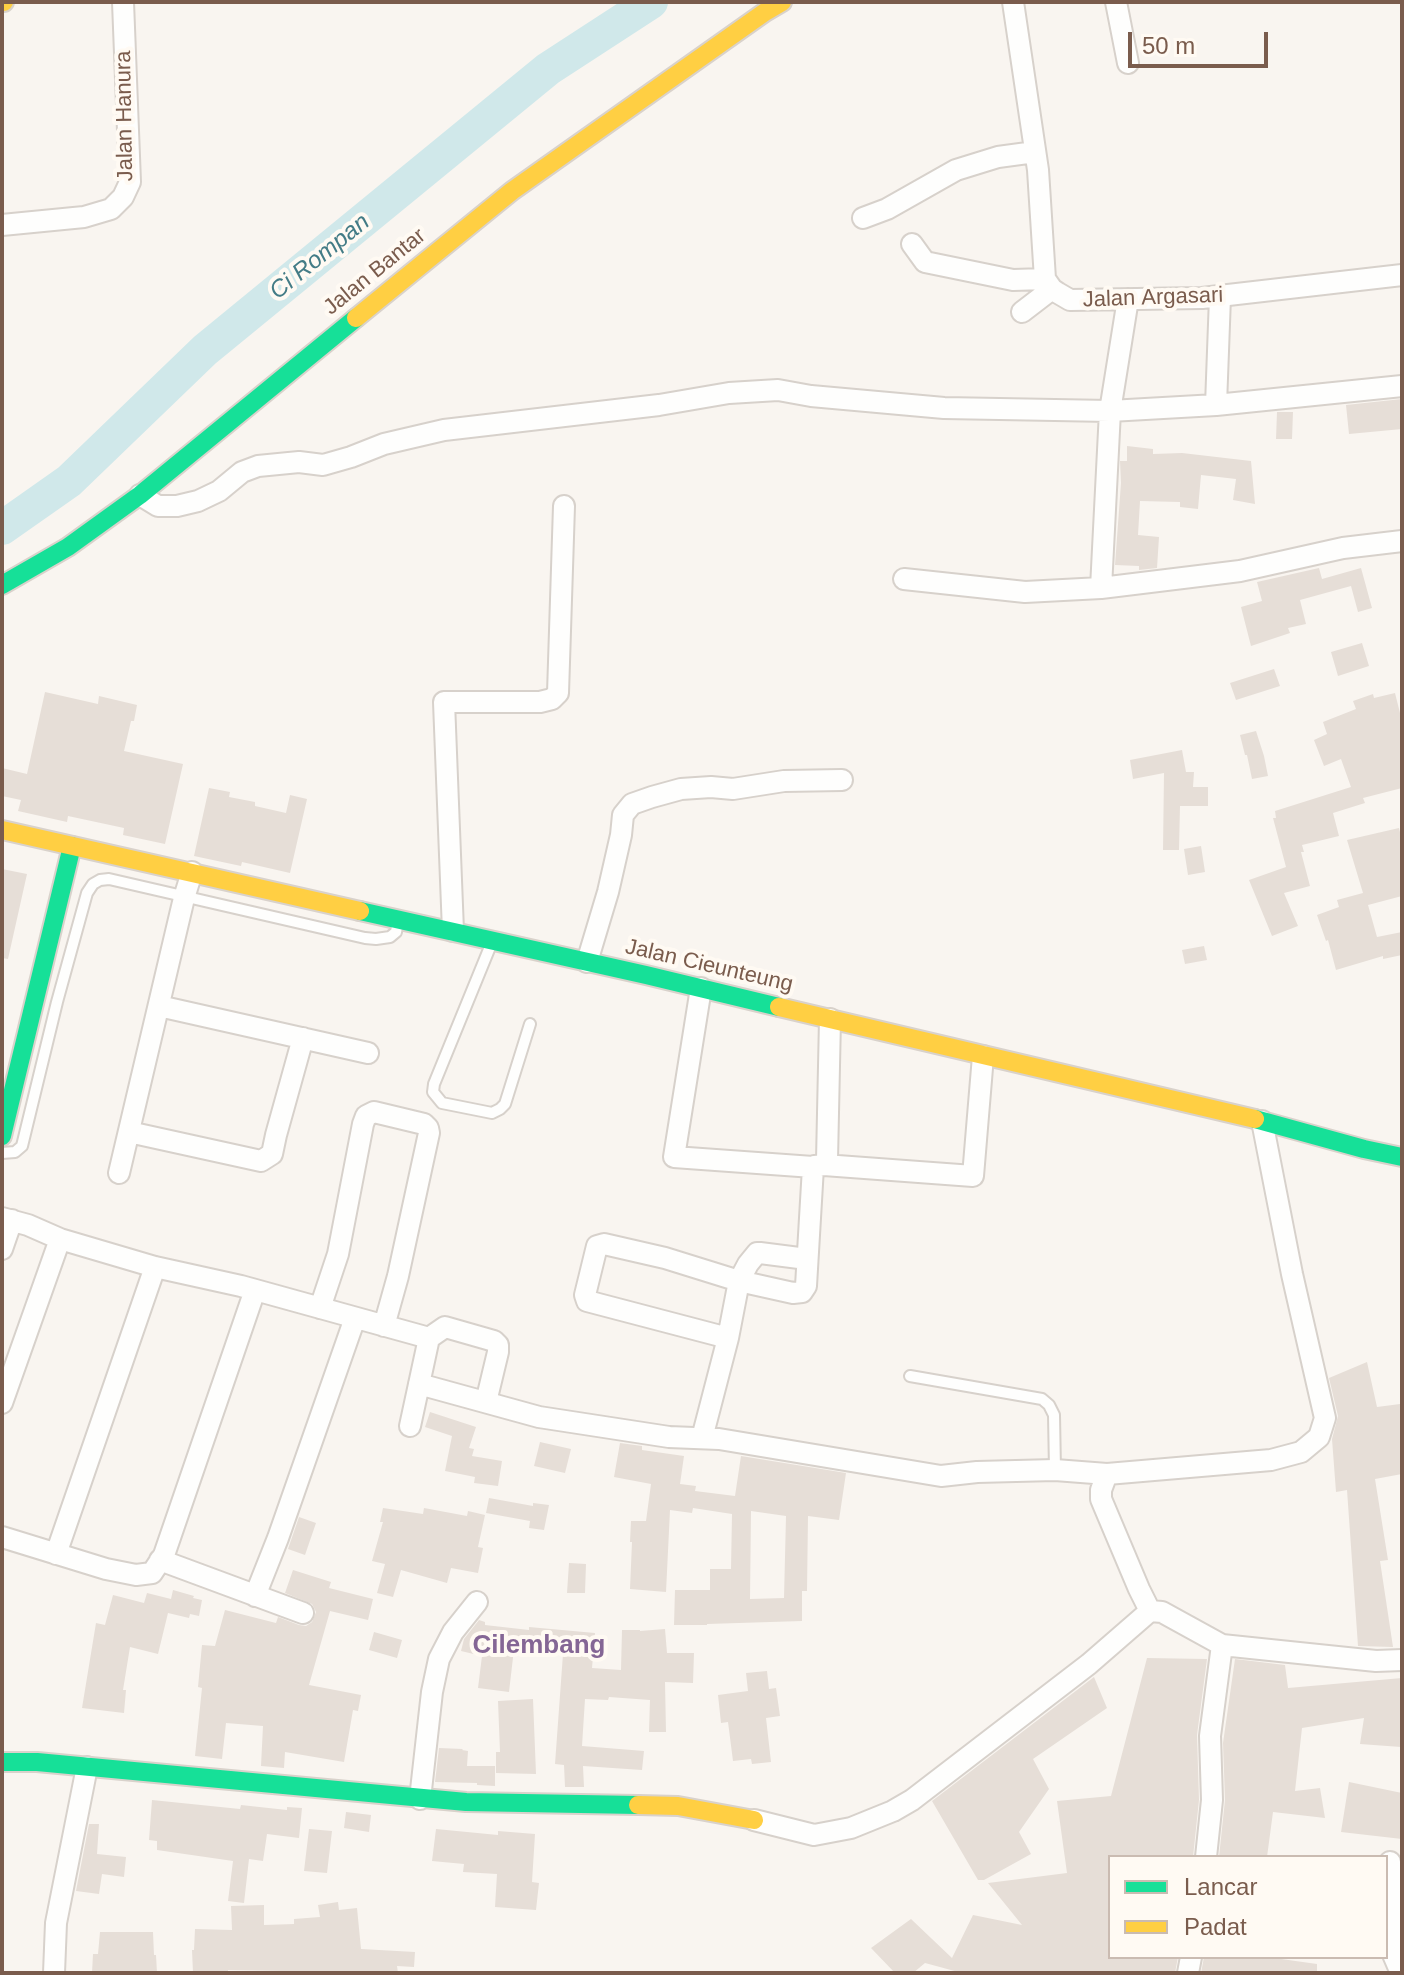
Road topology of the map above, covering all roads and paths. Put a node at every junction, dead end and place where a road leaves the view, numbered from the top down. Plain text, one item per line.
1 (123, 2) edge
2 (782, 2) edge
3 (1013, 2) edge
4 (1116, 2) edge
5 (1128, 63) dead end
6 (1035, 152) junction
7 (863, 218) dead end
8 (2, 225) edge
9 (912, 244) dead end
10 (1402, 275) edge
11 (1049, 284) junction
12 (1220, 297) junction
13 (1128, 299) junction
14 (1022, 312) dead end
15 (1402, 386) edge
16 (1216, 405) junction
17 (1110, 411) junction
18 (140, 495) junction
19 (564, 506) dead end
20 (1402, 541) edge
21 (904, 579) dead end
22 (2, 585) edge
23 (1101, 588) junction
24 (842, 780) dead end
25 (2, 830) edge
26 (72, 846) junction
27 (192, 872) junction
28 (184, 898) junction
29 (399, 919) junction
30 (453, 931) junction
31 (493, 940) junction
32 (587, 962) junction
33 (701, 988) junction
34 (159, 1006) junction
35 (830, 1019) junction
36 (530, 1024) dead end
37 (303, 1038) junction
38 (368, 1053) dead end
39 (983, 1056) junction
40 (1262, 1121) junction
41 (129, 1132) junction
42 (2, 1136) edge
43 (2, 1153) edge
44 (1402, 1157) edge
45 (818, 1166) junction
46 (119, 1173) dead end
47 (7, 1219) edge
48 (60, 1239) junction
49 (2, 1249) edge
50 (807, 1259) junction
51 (155, 1267) junction
52 (739, 1281) junction
53 (255, 1290) junction
54 (320, 1308) junction
55 (355, 1318) junction
56 (384, 1326) junction
57 (429, 1338) junction
58 (728, 1338) junction
59 (910, 1376) dead end
60 (419, 1384) junction
61 (486, 1402) junction
62 (2, 1403) edge
63 (410, 1426) dead end
64 (702, 1438) junction
65 (1055, 1470) junction
66 (1107, 1474) junction
67 (2, 1537) edge
68 (56, 1554) junction
69 (160, 1560) junction
70 (255, 1596) junction
71 (477, 1602) dead end
72 (1150, 1611) junction
73 (303, 1613) dead end
74 (1222, 1645) junction
75 (1402, 1660) edge
76 (2, 1762) edge
77 (87, 1767) junction
78 (420, 1799) junction
79 (754, 1820) joint
80 (1206, 1855) edge
81 (1390, 1862) dead end
82 (1402, 1967) edge
83 (54, 1973) edge

1 - 8 street, Jalan Hanura
2 - 18 street, Jalan Bantar
3 - 6 street
4 - 5 street
6 - 7 street
6 - 11 street
9 - 11 street, Jalan Argasari
10 - 12 street, Jalan Argasari
11 - 13 street, Jalan Argasari
11 - 14 street
12 - 13 street, Jalan Argasari
12 - 16 street
13 - 17 street
15 - 16 street
16 - 17 street
17 - 18 street
17 - 23 street
18 - 22 street, Jalan Bantar
19 - 30 street
20 - 23 street
21 - 23 street
24 - 32 street
25 - 26 street, Jalan Cieunteung
26 - 27 street, Jalan Cieunteung
26 - 42 street
27 - 28 street
27 - 29 street, Jalan Cieunteung
28 - 29 lane
28 - 34 street
28 - 43 lane
29 - 30 street, Jalan Cieunteung
30 - 31 street, Jalan Cieunteung
31 - 32 street, Jalan Cieunteung
31 - 36 lane
32 - 33 street, Jalan Cieunteung
33 - 35 street, Jalan Cieunteung
33 - 45 street
34 - 37 street
34 - 41 street
35 - 39 street, Jalan Cieunteung
35 - 45 street
37 - 38 street
37 - 41 street
39 - 40 street, Jalan Cieunteung
39 - 45 street
40 - 44 street, Jalan Cieunteung
40 - 66 street
41 - 46 street
45 - 50 street
47 - 48 street
47 - 49 street
48 - 51 street
48 - 62 street
50 - 52 street
50 - 52 street
51 - 53 street
51 - 68 street
52 - 58 street
52 - 58 street
53 - 54 street
53 - 69 street
54 - 55 street
54 - 56 street
55 - 56 street
55 - 70 street
56 - 57 street
57 - 60 street
57 - 61 street
58 - 64 street
59 - 65 lane
60 - 61 street
60 - 63 street
61 - 64 street
64 - 65 street
65 - 66 street
66 - 72 street
67 - 68 street
68 - 69 street
69 - 70 street
70 - 73 street
71 - 78 street
72 - 74 street
72 - 79 street
74 - 75 street
74 - 80 street
76 - 77 street
77 - 78 street
77 - 83 street
78 - 79 street
81 - 82 street

